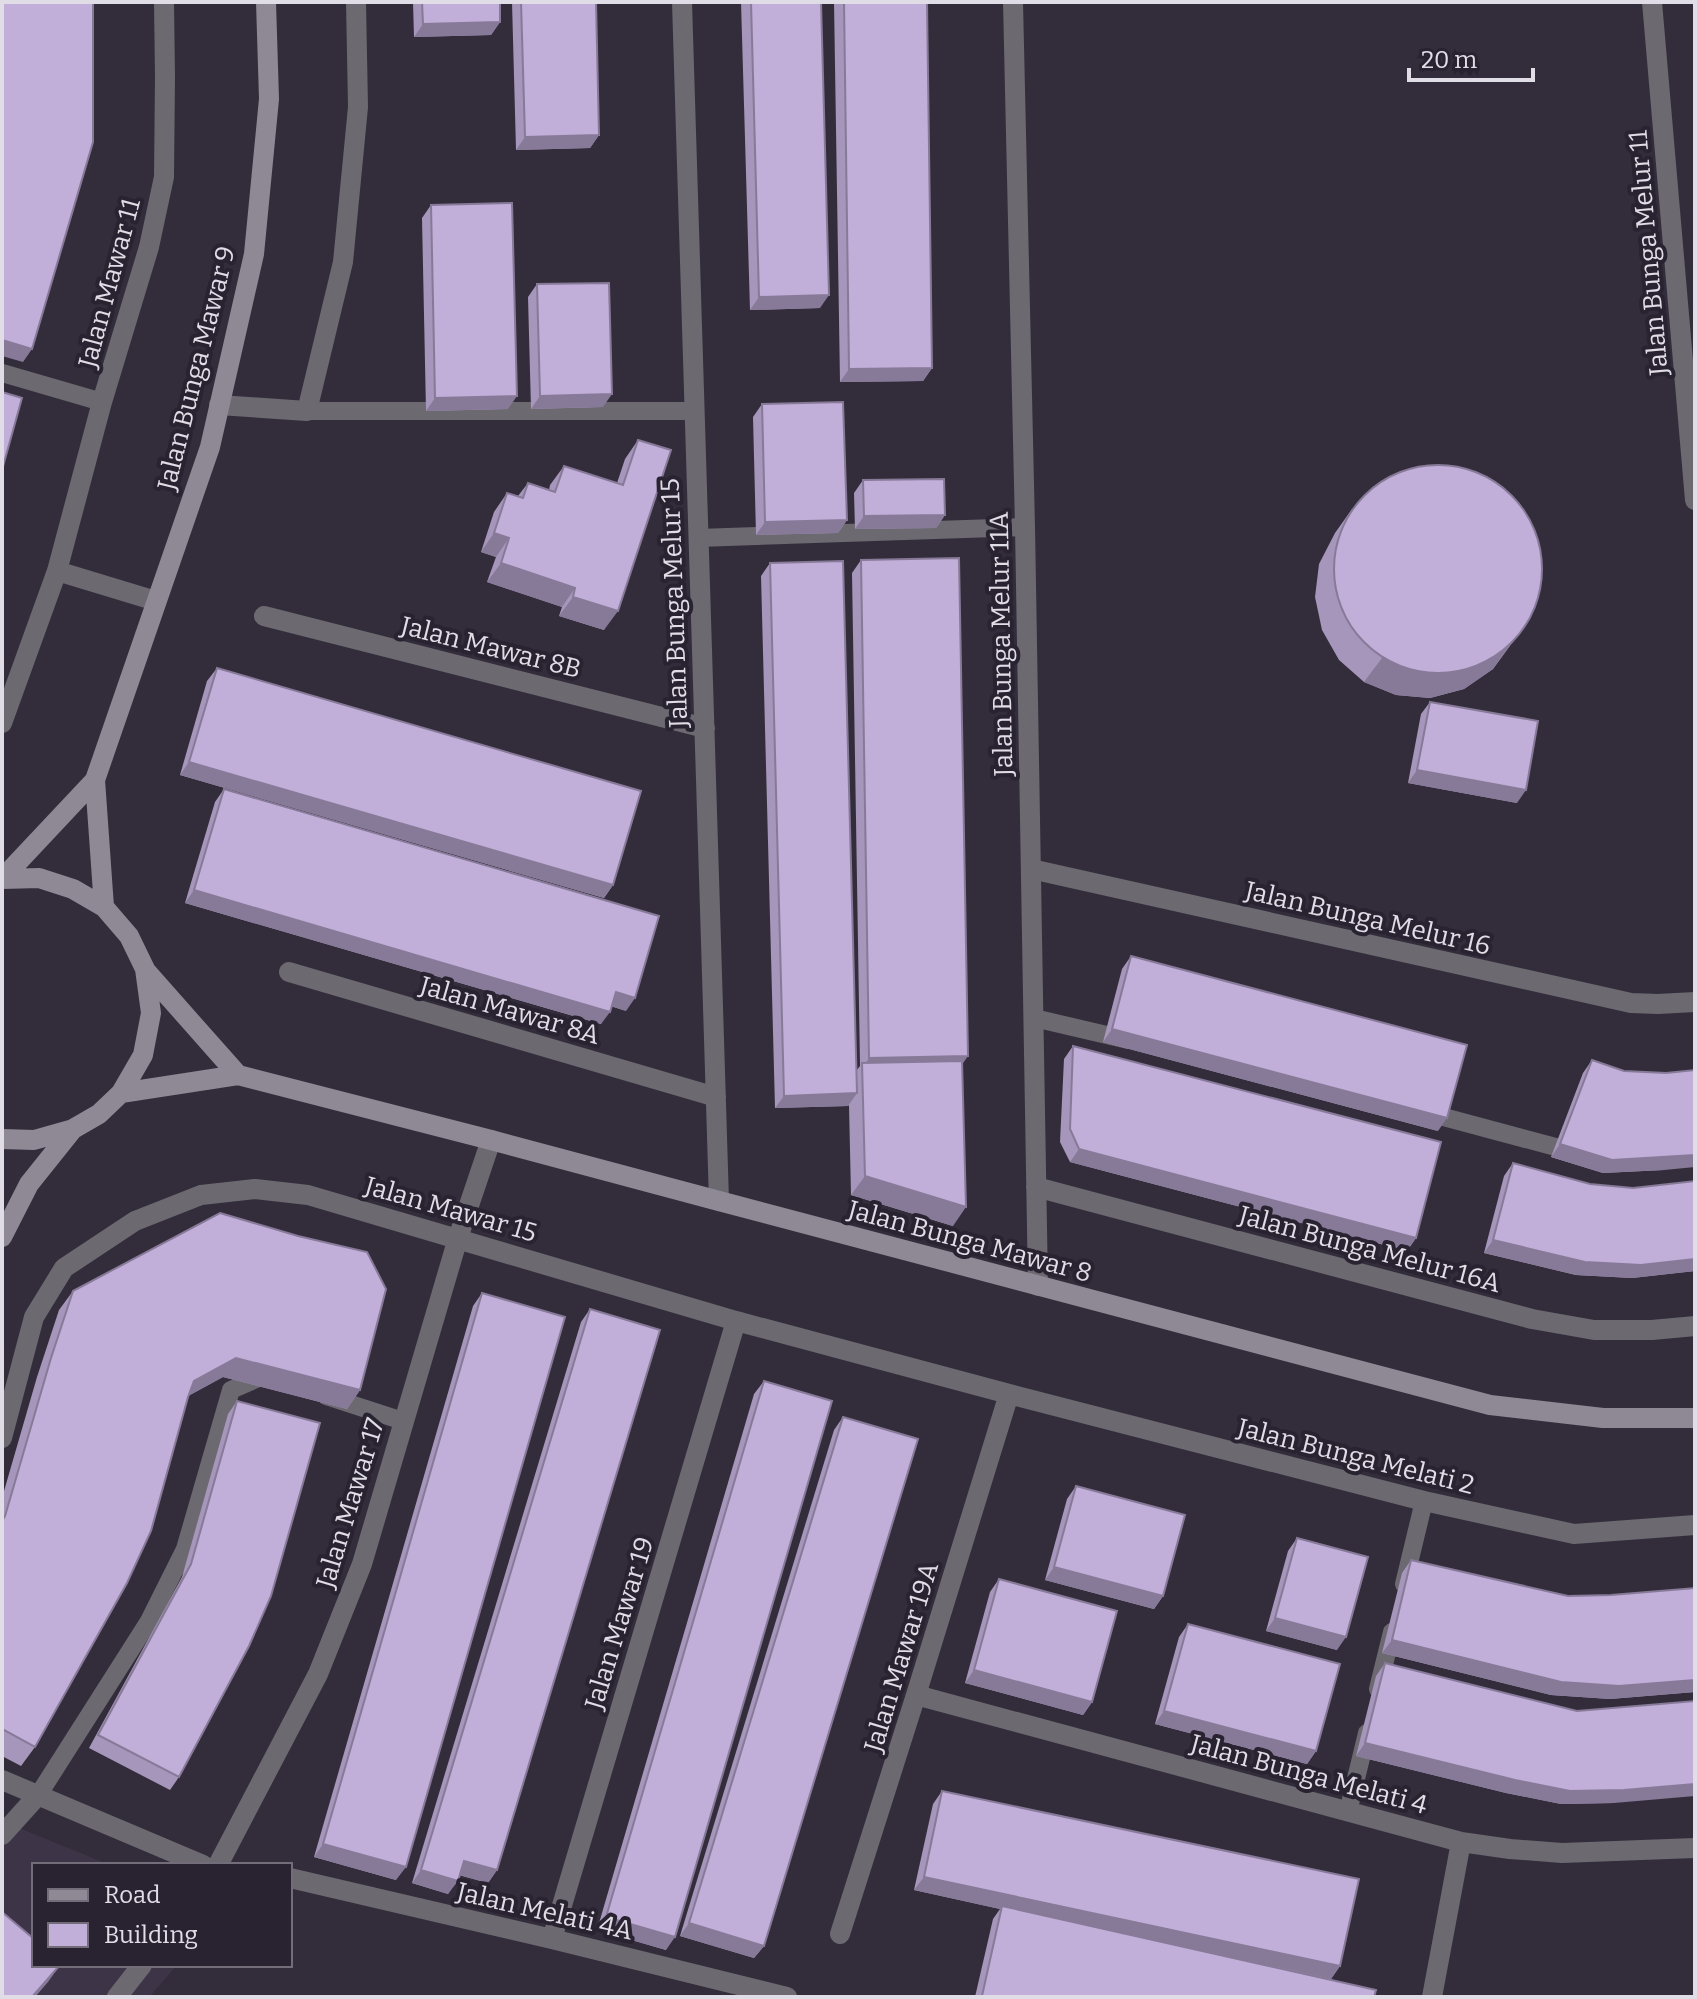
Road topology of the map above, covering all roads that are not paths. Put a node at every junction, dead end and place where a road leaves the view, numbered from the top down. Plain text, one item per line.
1 (164, 2) edge
2 (266, 2) edge
3 (356, 2) edge
4 (682, 2) edge
5 (1013, 2) edge
6 (1652, 2) edge
7 (2, 373) edge
8 (102, 402) junction
9 (219, 405) junction
10 (307, 411) junction
11 (694, 411) junction
12 (1694, 478) edge
13 (1695, 500) edge
14 (1025, 527) junction
15 (698, 538) junction
16 (57, 571) junction
17 (156, 601) junction
18 (264, 616) dead end
19 (2, 723) edge
20 (705, 728) junction
21 (95, 780) junction
22 (1031, 869) junction
23 (2, 878) edge
24 (104, 907) junction
25 (145, 969) junction
26 (289, 972) dead end
27 (1695, 1002) edge
28 (1034, 1018) junction
29 (1139, 1043) edge
30 (238, 1075) junction
31 (121, 1093) junction
32 (716, 1097) junction
33 (1411, 1109) edge
34 (73, 1129) junction
35 (2, 1139) edge
36 (491, 1140) junction
37 (1602, 1156) edge
38 (1036, 1187) junction
39 (719, 1201) junction
40 (2, 1237) edge
41 (458, 1238) junction
42 (1038, 1286) junction
43 (736, 1321) junction
44 (1695, 1326) edge
45 (1009, 1394) junction
46 (1695, 1418) edge
47 (403, 1421) junction
48 (2, 1438) edge
49 (1424, 1501) junction
50 (1695, 1525) edge
51 (916, 1695) junction
52 (2, 1780) edge
53 (39, 1794) junction
54 (1348, 1812) junction
55 (2, 1835) edge
56 (1461, 1842) junction
57 (1695, 1848) edge
58 (216, 1863) edge
59 (220, 1863) edge
60 (292, 1878) edge
61 (840, 1934) dead end
62 (552, 1939) junction
63 (140, 1967) edge
64 (117, 1997) edge
65 (787, 1997) edge
66 (1432, 1997) edge

1 - 8 street, Jalan Mawar 11
2 - 9 street, Jalan Bunga Mawar 9
3 - 10 street
4 - 11 street, Jalan Bunga Melur 15
5 - 14 street, Jalan Bunga Melur 11A
6 - 12 street, Jalan Bunga Melur 11
7 - 8 lane
8 - 16 street, Jalan Mawar 11
9 - 10 street
9 - 17 street, Jalan Bunga Mawar 9
10 - 11 lane
11 - 15 street, Jalan Bunga Melur 15
12 - 13 street, Jalan Bunga Melur 11
14 - 15 lane
14 - 22 street, Jalan Bunga Melur 11A
15 - 20 street, Jalan Bunga Melur 15
16 - 17 street
16 - 19 street, Jalan Mawar 11
17 - 21 street, Jalan Bunga Mawar 9
18 - 20 street, Jalan Mawar 8B
20 - 32 street, Jalan Bunga Melur 15
21 - 23 street, Jalan Bunga Mawar 9
21 - 24 street, Jalan Bunga Mawar 9
22 - 27 street, Jalan Bunga Melur 16
22 - 28 street, Jalan Bunga Melur 11A
23 - 24 street
24 - 25 street
25 - 30 street
25 - 31 street
26 - 32 street, Jalan Mawar 8A
28 - 29 lane
28 - 38 street, Jalan Bunga Melur 11A
30 - 31 street, Jalan Bunga Mawar 8
30 - 36 street, Jalan Bunga Mawar 8
31 - 34 street
32 - 39 street, Jalan Bunga Melur 15
33 - 37 lane
34 - 35 street
34 - 40 street
36 - 39 street, Jalan Bunga Mawar 8
36 - 41 street, Jalan Mawar 17
38 - 42 street, Jalan Bunga Melur 11A
38 - 44 street, Jalan Bunga Melur 16A
39 - 42 street, Jalan Bunga Mawar 8
41 - 43 street, Jalan Mawar 15
41 - 47 street, Jalan Mawar 17
41 - 48 street, Jalan Mawar 15
42 - 46 street, Jalan Bunga Mawar 8
43 - 45 street, Jalan Mawar 15
43 - 62 street, Jalan Mawar 19
45 - 49 street, Jalan Bunga Melati 2
45 - 51 street, Jalan Mawar 19A
47 - 53 lane
47 - 59 street, Jalan Mawar 17
49 - 50 street, Jalan Bunga Melati 2
49 - 54 lane
51 - 54 street, Jalan Bunga Melati 4
51 - 61 street, Jalan Mawar 19A
52 - 53 street, Jalan Mawar 17
53 - 55 street
53 - 58 street, Jalan Mawar 17
54 - 56 street, Jalan Bunga Melati 4
56 - 57 street, Jalan Bunga Melati 4
56 - 66 street
60 - 62 street, Jalan Melati 4A
62 - 65 street, Jalan Melati 4A
63 - 64 street

